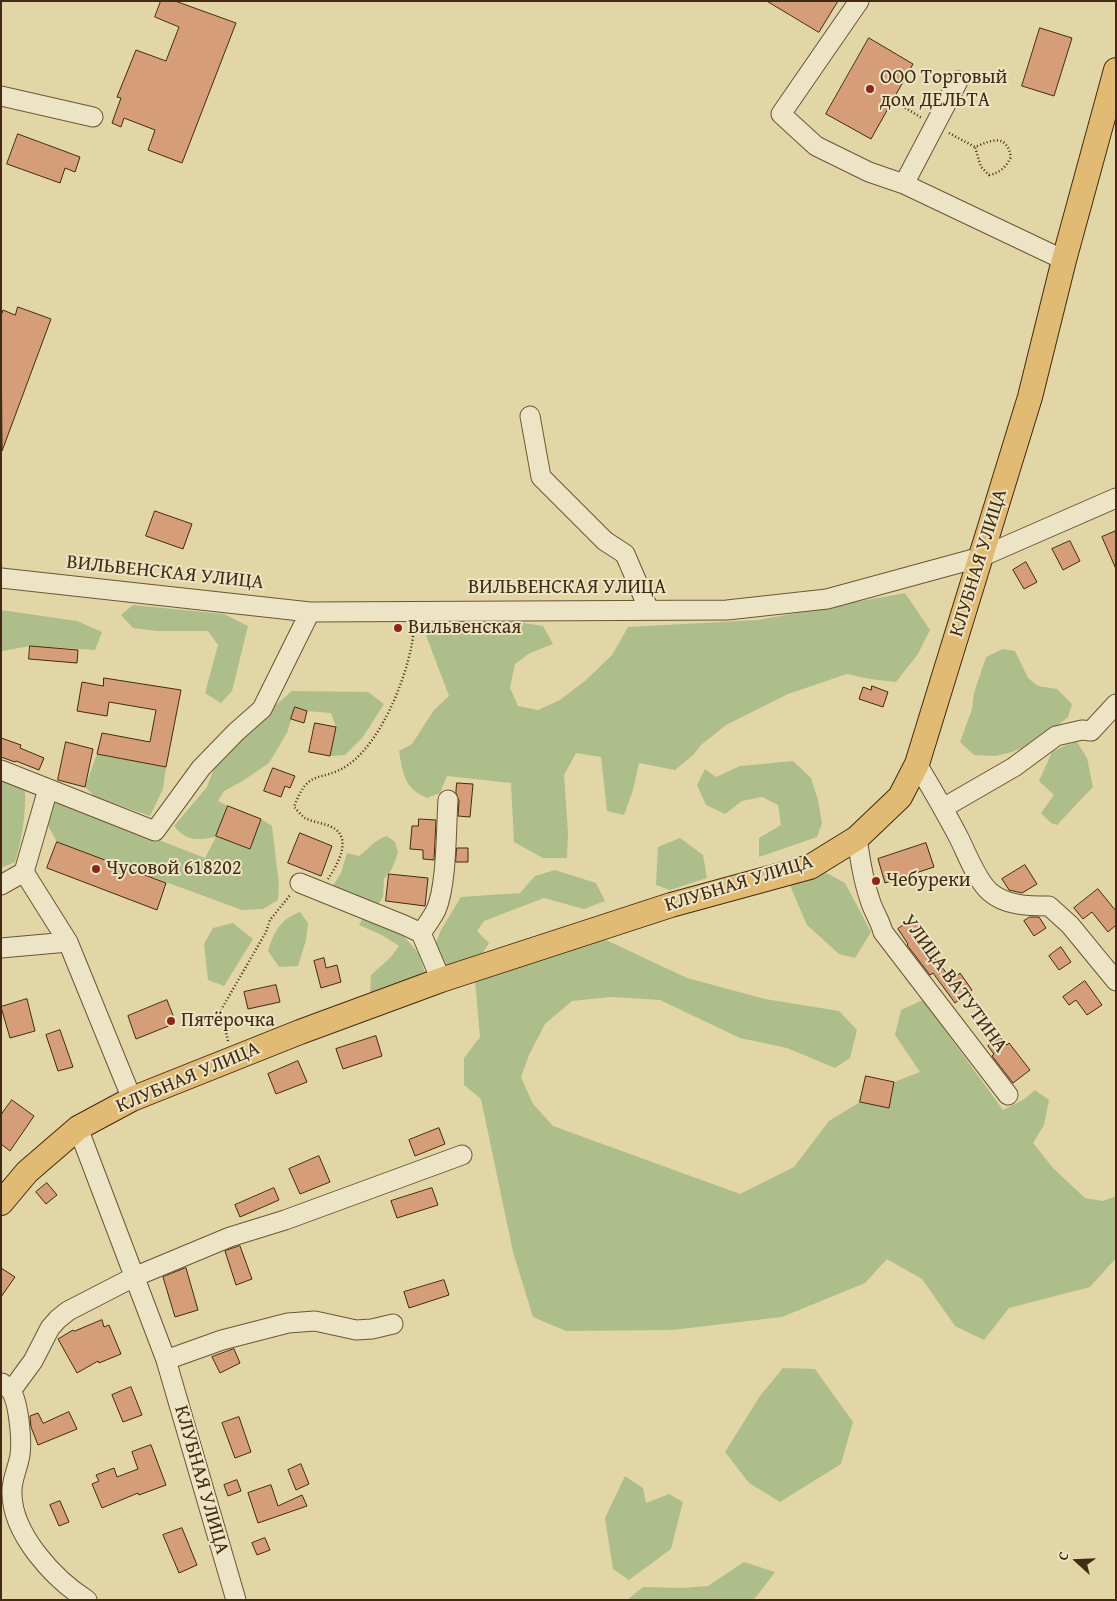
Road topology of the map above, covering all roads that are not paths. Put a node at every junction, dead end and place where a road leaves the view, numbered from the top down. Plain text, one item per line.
1 (859, 1) edge
2 (1116, 70) edge
3 (958, 81) dead end
4 (1, 96) edge
5 (93, 117) dead end
6 (904, 184) junction
7 (1064, 260) junction
8 (530, 416) dead end
9 (1116, 498) edge
10 (981, 557) junction
11 (1, 578) edge
12 (649, 610) junction
13 (310, 612) junction
14 (1116, 704) edge
15 (917, 764) junction
16 (1, 770) edge
17 (48, 789) junction
18 (448, 800) dead end
19 (943, 808) junction
20 (857, 838) junction
21 (24, 872) junction
22 (300, 883) road end
23 (1, 885) edge
24 (421, 934) junction
25 (68, 942) junction
26 (1, 948) edge
27 (441, 980) junction
28 (1116, 981) edge
29 (1008, 1095) dead end
30 (132, 1099) junction
31 (78, 1128) junction
32 (462, 1155) dead end
33 (1, 1203) edge
34 (134, 1277) junction
35 (394, 1324) dead end
36 (166, 1360) junction
37 (6, 1387) edge
38 (87, 1600) edge
39 (236, 1600) edge

1 - 6 street
2 - 7 main road, КЛУБНАЯ УЛИЦА
3 - 6 street
4 - 5 street
6 - 7 street
7 - 10 main road, КЛУБНАЯ УЛИЦА
8 - 12 street
9 - 10 street, ВИЛЬВЕНСКАЯ УЛИЦА
10 - 12 street, ВИЛЬВЕНСКАЯ УЛИЦА
10 - 15 main road, КЛУБНАЯ УЛИЦА
11 - 13 street, ВИЛЬВЕНСКАЯ УЛИЦА
12 - 13 street, ВИЛЬВЕНСКАЯ УЛИЦА
13 - 17 street
14 - 19 street
15 - 19 street
15 - 20 main road, КЛУБНАЯ УЛИЦА
16 - 17 street
17 - 21 street
18 - 24 street
19 - 28 street
20 - 27 main road, КЛУБНАЯ УЛИЦА
20 - 29 street, УЛИЦА ВАТУТИНА
21 - 23 street
21 - 25 street
22 - 24 street
24 - 27 street
25 - 26 street
25 - 30 street
27 - 30 main road, КЛУБНАЯ УЛИЦА
30 - 31 main road, КЛУБНАЯ УЛИЦА
31 - 33 main road, КЛУБНАЯ УЛИЦА
31 - 34 street, КЛУБНАЯ УЛИЦА
32 - 34 street
34 - 36 street, КЛУБНАЯ УЛИЦА
34 - 37 street
35 - 36 street
36 - 39 street, КЛУБНАЯ УЛИЦА
37 - 38 street

